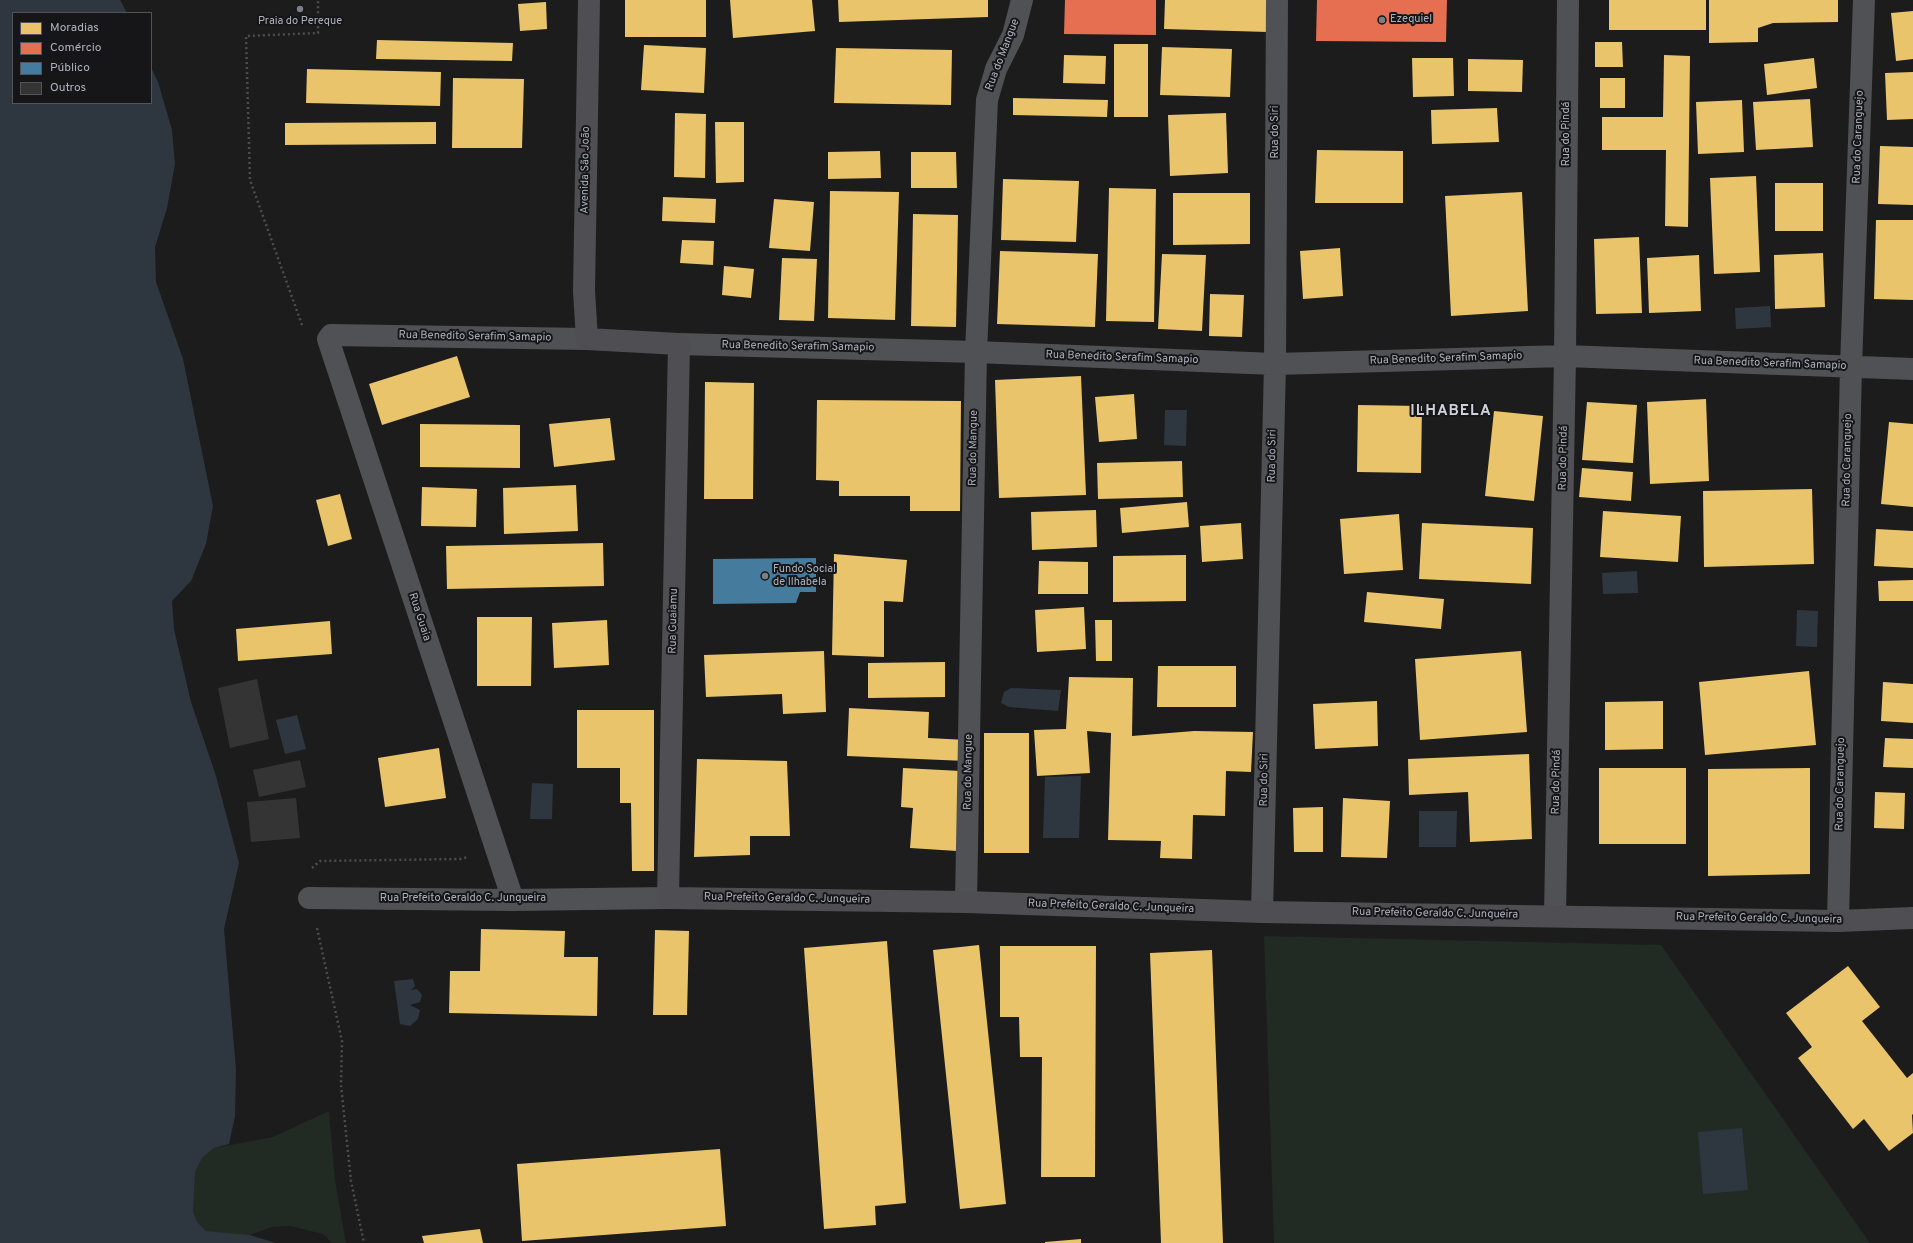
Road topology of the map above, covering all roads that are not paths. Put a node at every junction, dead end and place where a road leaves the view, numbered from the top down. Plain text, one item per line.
1 (589, 0) edge
2 (1022, 0) edge
3 (1277, 0) edge
4 (1568, 0) edge
5 (1864, 0) edge
6 (331, 335) joint
7 (587, 339) junction
8 (679, 344) junction
9 (976, 352) junction
10 (1566, 356) junction
11 (1275, 364) junction
12 (1851, 367) junction
13 (1913, 369) edge
14 (309, 898) road end
15 (668, 898) junction
16 (513, 900) junction
17 (966, 902) junction
18 (1262, 912) junction
19 (1555, 915) junction
20 (1913, 918) edge
21 (1838, 921) junction

1 - 7 main road, Avenida São João
2 - 9 street, Rua do Mangue
3 - 11 street, Rua do Siri
4 - 10 street, Rua do Pindá
5 - 12 street, Rua do Caranguejo
6 - 7 street, Rua Benedito Serafim Samapio
6 - 16 street, Rua Guaia
7 - 8 main road, Rua Benedito Serafim Samapio
8 - 9 street, Rua Benedito Serafim Samapio
8 - 15 main road, Rua Guaiamu
9 - 11 street, Rua Benedito Serafim Samapio
9 - 17 street, Rua do Mangue
10 - 11 street, Rua Benedito Serafim Samapio
10 - 12 street, Rua Benedito Serafim Samapio
10 - 19 street, Rua do Pindá
11 - 18 street, Rua do Siri
12 - 13 street, Rua Benedito Serafim Samapio
12 - 21 street, Rua do Caranguejo
14 - 16 street, Rua Prefeito Geraldo C. Junqueira
15 - 16 street, Rua Prefeito Geraldo C. Junqueira
15 - 17 main road, Rua Prefeito Geraldo C. Junqueira
17 - 18 main road, Rua Prefeito Geraldo C. Junqueira
18 - 19 main road, Rua Prefeito Geraldo C. Junqueira
19 - 21 main road, Rua Prefeito Geraldo C. Junqueira
20 - 21 main road, Rua Prefeito Geraldo C. Junqueira

